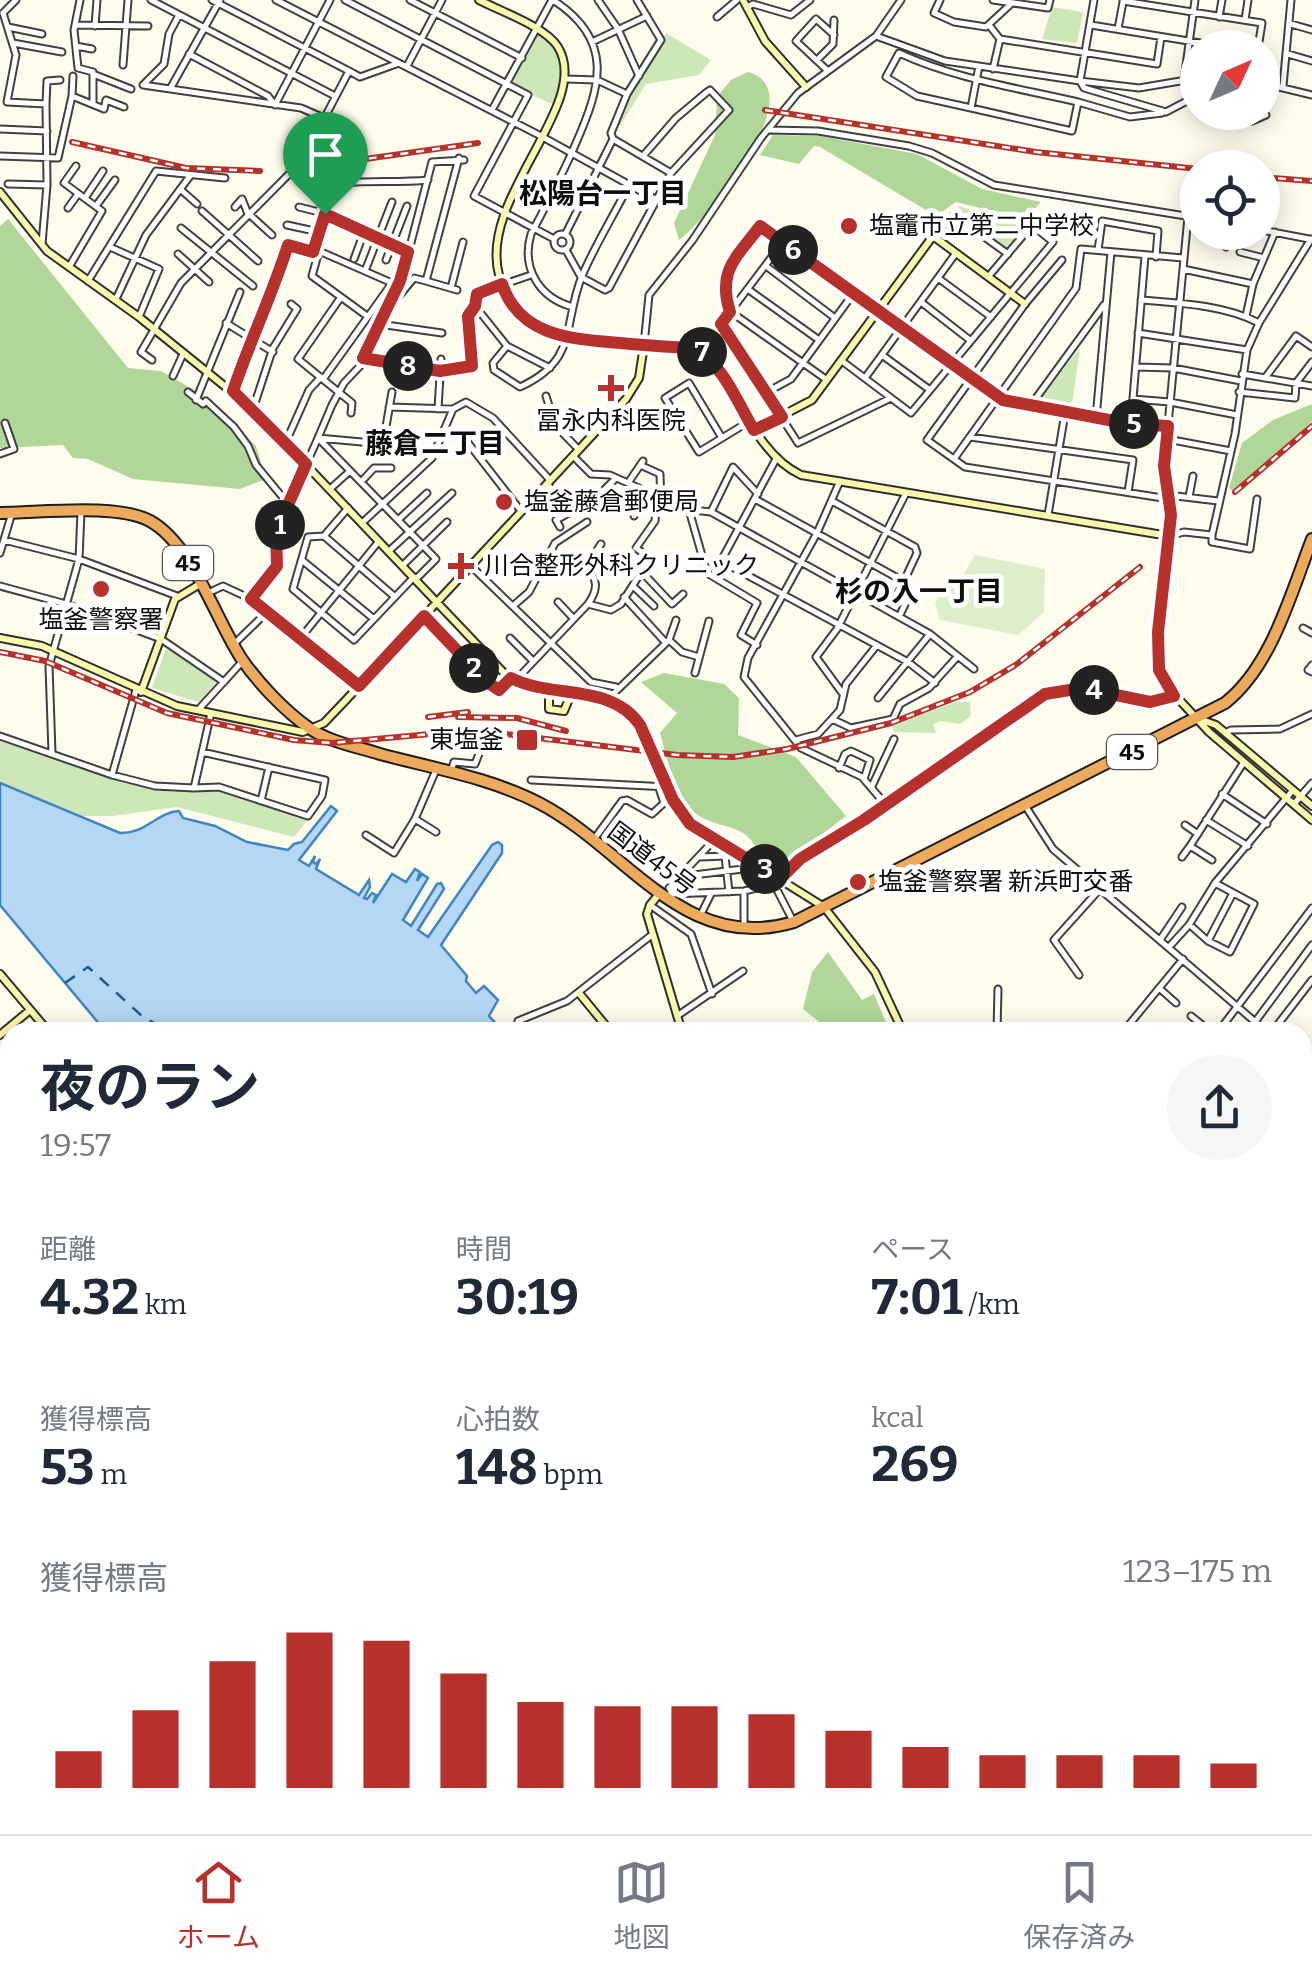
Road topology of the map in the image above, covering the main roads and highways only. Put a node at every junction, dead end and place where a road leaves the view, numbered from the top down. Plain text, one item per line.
1 (3, 511) edge
2 (1312, 539) edge

1 - 2 highway, 国道45号 / 45

